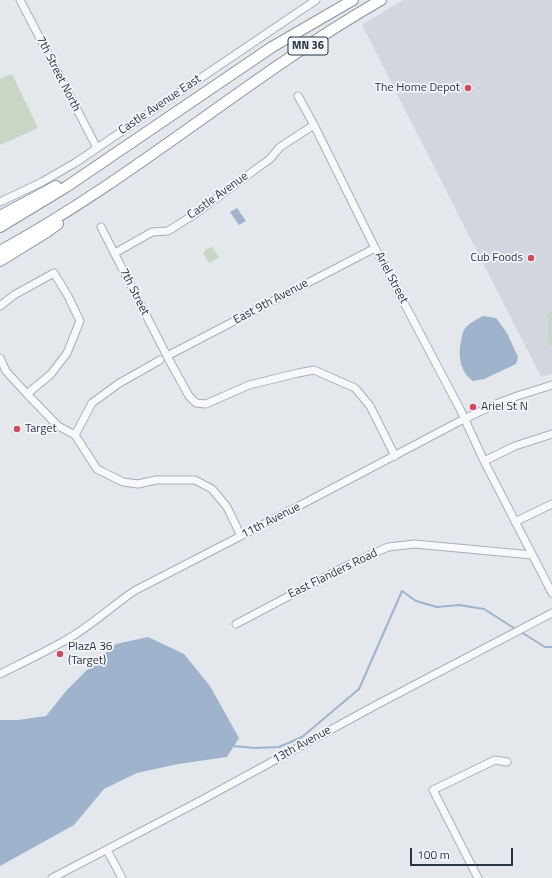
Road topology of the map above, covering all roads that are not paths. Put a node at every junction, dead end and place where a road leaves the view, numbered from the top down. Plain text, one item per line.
1 (20, 0) edge
2 (316, 0) edge
3 (353, 0) edge
4 (381, 0) edge
5 (298, 96) dead end
6 (314, 125) junction
7 (97, 148) junction
8 (99, 164) junction
9 (108, 185) junction
10 (0, 202) edge
11 (0, 216) edge
12 (0, 227) edge
13 (101, 227) dead end
14 (375, 248) junction
15 (0, 251) edge
16 (114, 254) junction
17 (0, 262) edge
18 (0, 306) edge
19 (167, 356) junction
20 (0, 358) edge
21 (160, 360) dead end
22 (552, 385) edge
23 (27, 394) junction
24 (464, 419) junction
25 (552, 434) edge
26 (76, 435) junction
27 (395, 456) junction
28 (484, 461) junction
29 (552, 504) edge
30 (515, 522) junction
31 (241, 536) junction
32 (532, 555) junction
33 (552, 593) edge
34 (552, 613) edge
35 (236, 624) dead end
36 (0, 674) edge
37 (507, 762) dead end
38 (107, 850) junction
39 (52, 878) edge
40 (122, 878) edge
41 (478, 878) edge

1 - 7 street, 7th Street North
2 - 7 street, Castle Avenue East
3 - 8 highway, MN 36
4 - 9 highway, MN 36
5 - 6 street, Ariel Street
6 - 14 street, Ariel Street
6 - 16 street, Castle Avenue
7 - 10 street, Castle Avenue East
8 - 11 highway
8 - 12 highway, MN 36
9 - 15 highway, MN 36
9 - 17 highway
13 - 16 street, 7th Street
14 - 19 street, East 9th Avenue
14 - 24 street, Ariel Street
16 - 19 street, 7th Street
18 - 23 street
19 - 27 street, 7th Street
20 - 23 street
21 - 26 street
22 - 24 street, 11th Avenue
23 - 26 street
24 - 27 street, 11th Avenue
24 - 28 street, Ariel Street
25 - 28 street
26 - 31 street
27 - 31 street, 11th Avenue
28 - 30 street, Ariel Street
29 - 30 street
30 - 32 street, Ariel Street
31 - 36 street, 11th Avenue
32 - 33 street, Ariel Street
32 - 35 street, East Flanders Road
34 - 38 street, 13th Avenue
37 - 41 street
38 - 39 street, 13th Avenue
38 - 40 street

